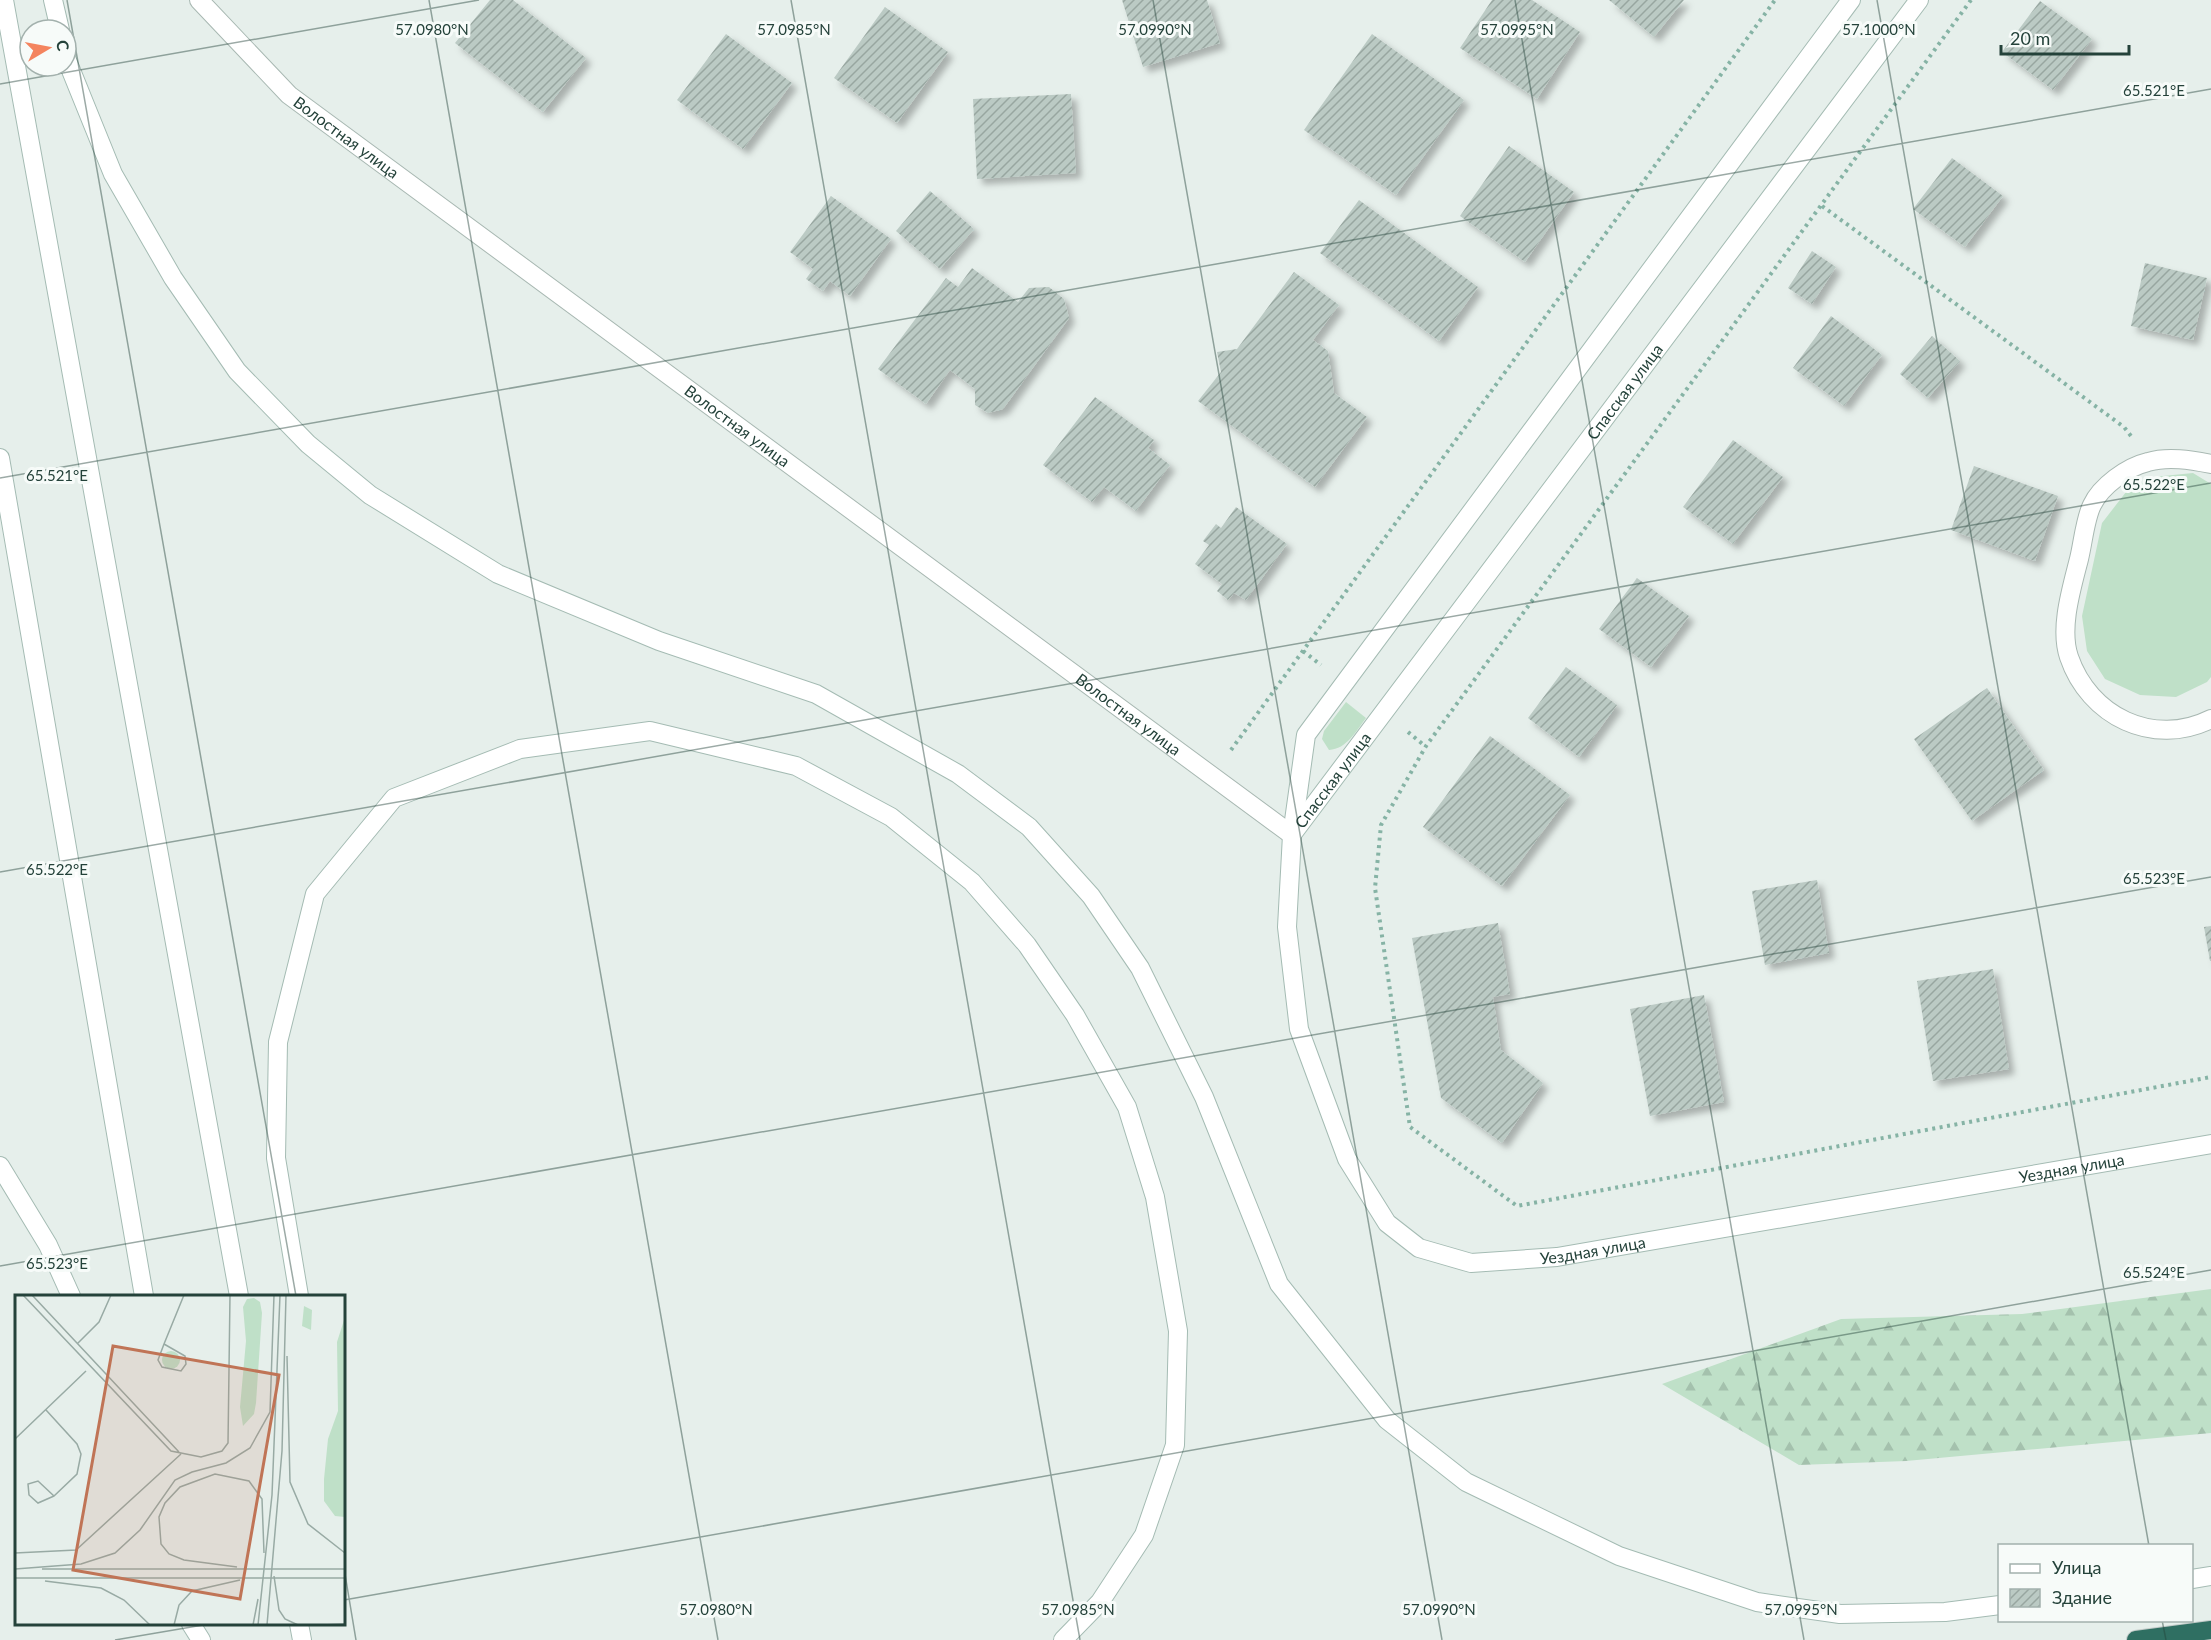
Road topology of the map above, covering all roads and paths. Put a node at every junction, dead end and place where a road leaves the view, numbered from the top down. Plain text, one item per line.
1 (4, 0) edge
2 (53, 0) edge
3 (199, 0) edge
4 (1775, 0) edge
5 (1851, 0) edge
6 (1919, 0) edge
7 (1971, 0) edge
8 (57, 18) edge
9 (74, 78) edge
10 (1822, 206) junction
11 (0, 458) edge
12 (2148, 462) junction
13 (2211, 464) edge
14 (2211, 719) edge
15 (1212, 775) junction
16 (1292, 835) junction
17 (2211, 1077) edge
18 (2211, 1144) edge
19 (0, 1166) edge
20 (71, 1295) edge
21 (144, 1295) edge
22 (239, 1295) edge
23 (299, 1295) edge
24 (2211, 1576) edge
25 (2193, 1579) edge
26 (1998, 1605) edge
27 (192, 1625) edge
28 (201, 1625) edge
29 (299, 1625) edge
30 (304, 1625) edge
31 (2211, 1630) edge
32 (202, 1640) edge
33 (303, 1640) edge
34 (1063, 1640) edge
35 (2136, 1640) edge

1 - 22 street
2 - 8 street
3 - 15 street, Волостная улица
4 - 15 path
5 - 16 street, Спасская улица
6 - 16 street, Спасская улица
7 - 10 path
9 - 26 street
10 - 12 path
10 - 17 path
11 - 21 street
12 - 13 street
12 - 14 street
15 - 16 street, Волостная улица
16 - 18 street, Уездная улица
19 - 20 street
23 - 34 street
24 - 25 street
27 - 32 street
28 - 32 street
29 - 33 street
30 - 33 street
31 - 35 highway

